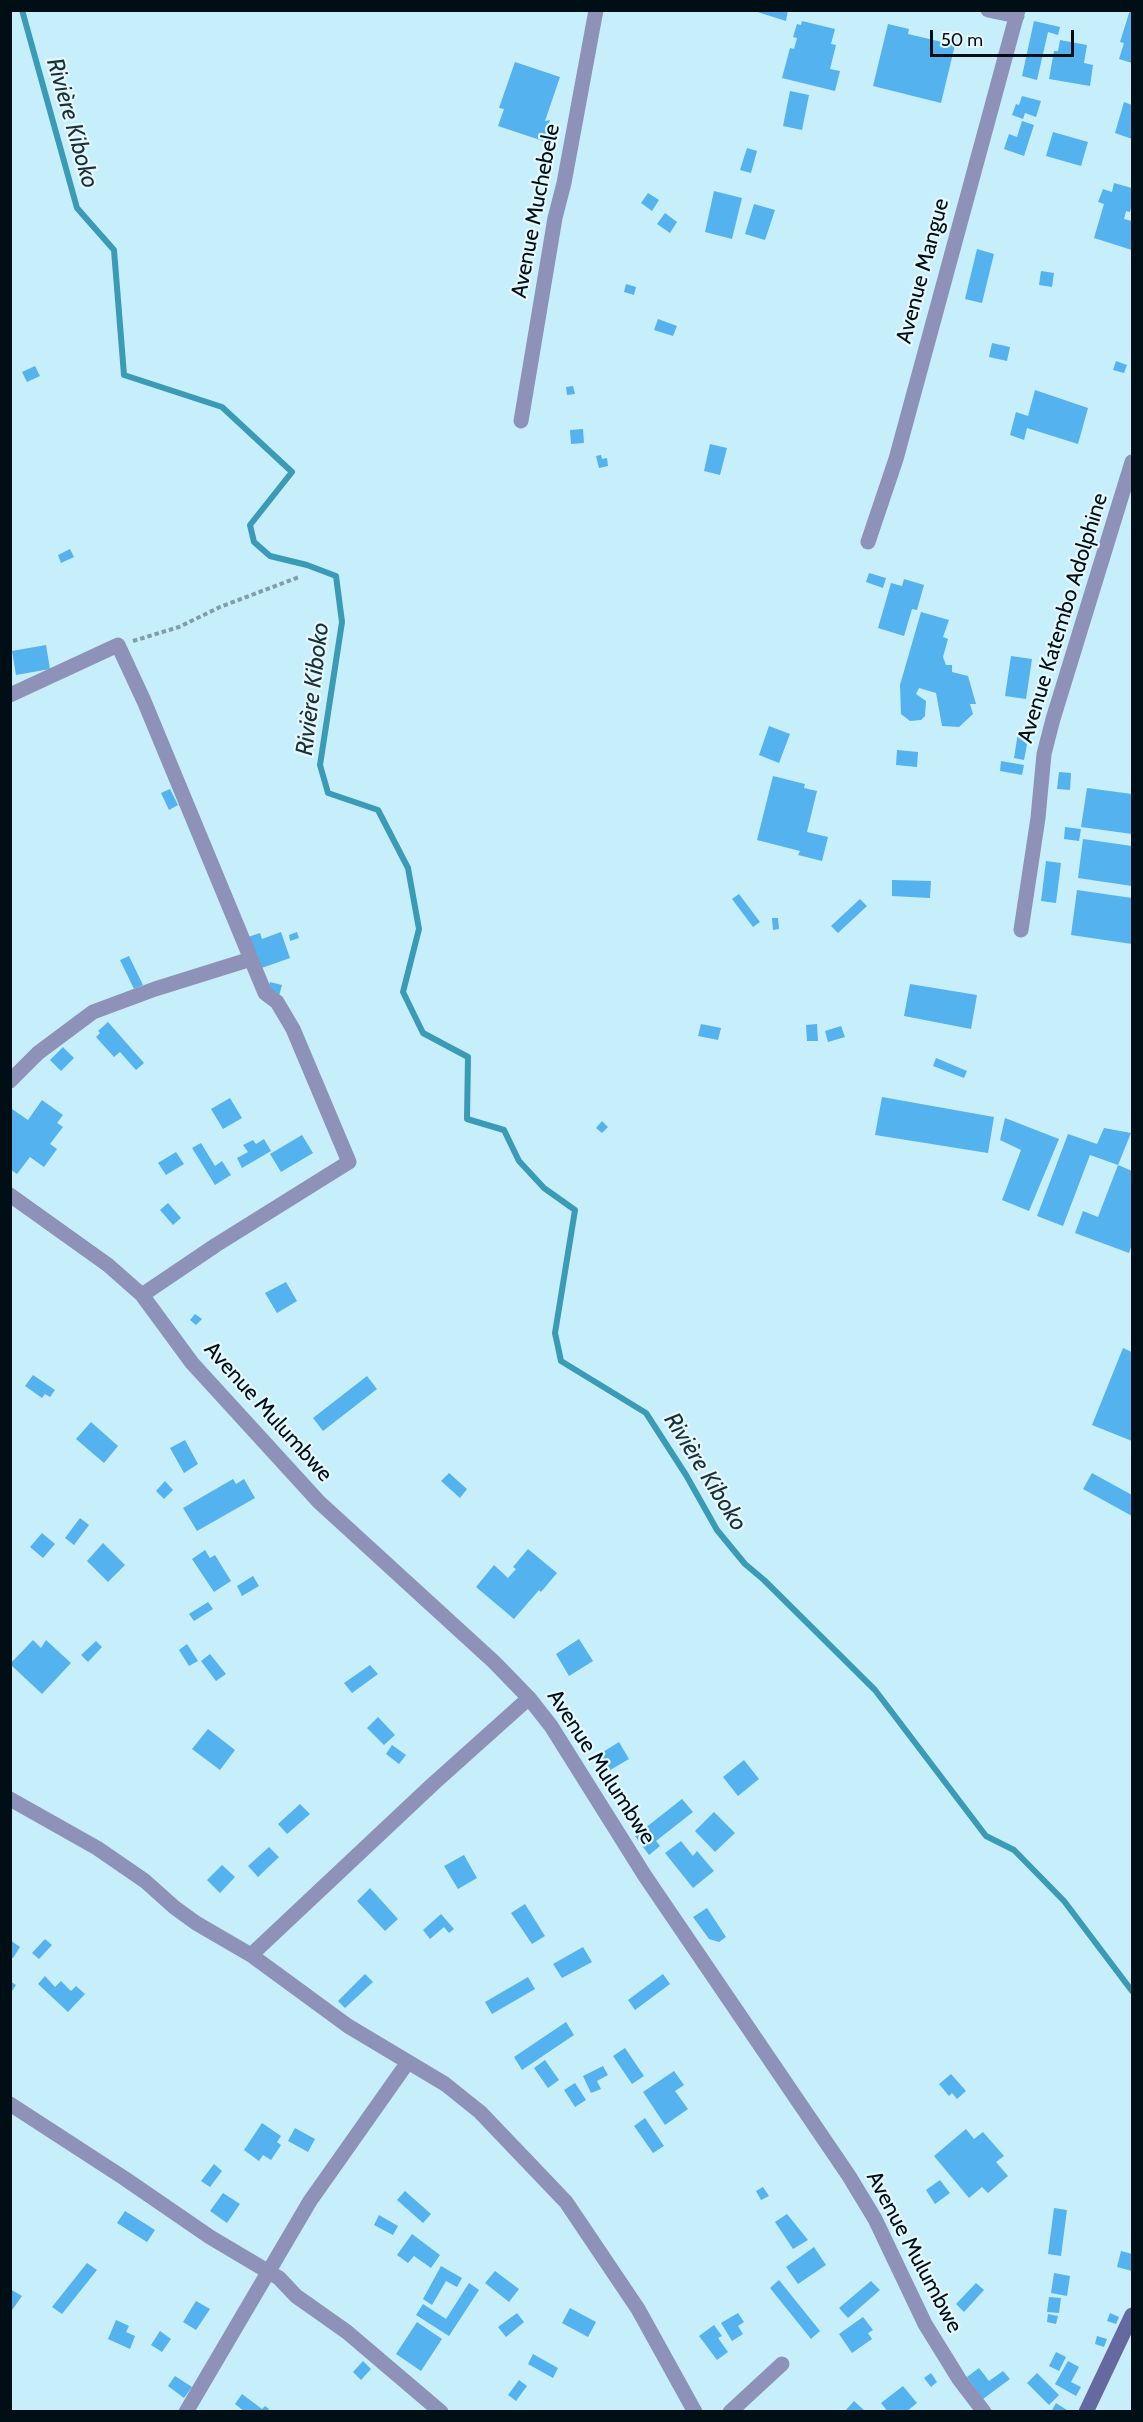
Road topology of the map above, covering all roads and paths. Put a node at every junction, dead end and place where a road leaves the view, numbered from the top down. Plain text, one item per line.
1 (596, 10) edge
2 (988, 10) edge
3 (1017, 13) edge
4 (521, 421) dead end
5 (1132, 462) edge
6 (868, 542) dead end
7 (299, 577) dead end
8 (118, 645) junction
9 (10, 695) edge
10 (1021, 930) dead end
11 (250, 959) junction
12 (10, 1081) edge
13 (10, 1195) edge
14 (142, 1295) junction
15 (529, 1698) junction
16 (10, 1799) edge
17 (251, 1955) junction
18 (408, 2062) junction
19 (10, 2104) edge
20 (270, 2272) junction
21 (1132, 2315) edge
22 (782, 2364) dead end
23 (186, 2412) edge
24 (441, 2412) edge
25 (695, 2412) edge
26 (730, 2412) edge
27 (984, 2412) edge
28 (1086, 2412) edge

1 - 4 street, Avenue Muchebele
2 - 3 street
3 - 6 street, Avenue Mangue
5 - 10 street, Avenue Katembo Adolphine
7 - 8 path
8 - 9 street
8 - 11 street
11 - 12 street
11 - 14 street
13 - 14 street, Avenue Mulumbwe
14 - 15 street, Avenue Mulumbwe
15 - 17 street
15 - 27 street, Avenue Mulumbwe
16 - 17 street
17 - 18 street
18 - 20 street
18 - 25 street
19 - 20 street
20 - 23 street
20 - 24 street
21 - 28 main road
22 - 26 street

